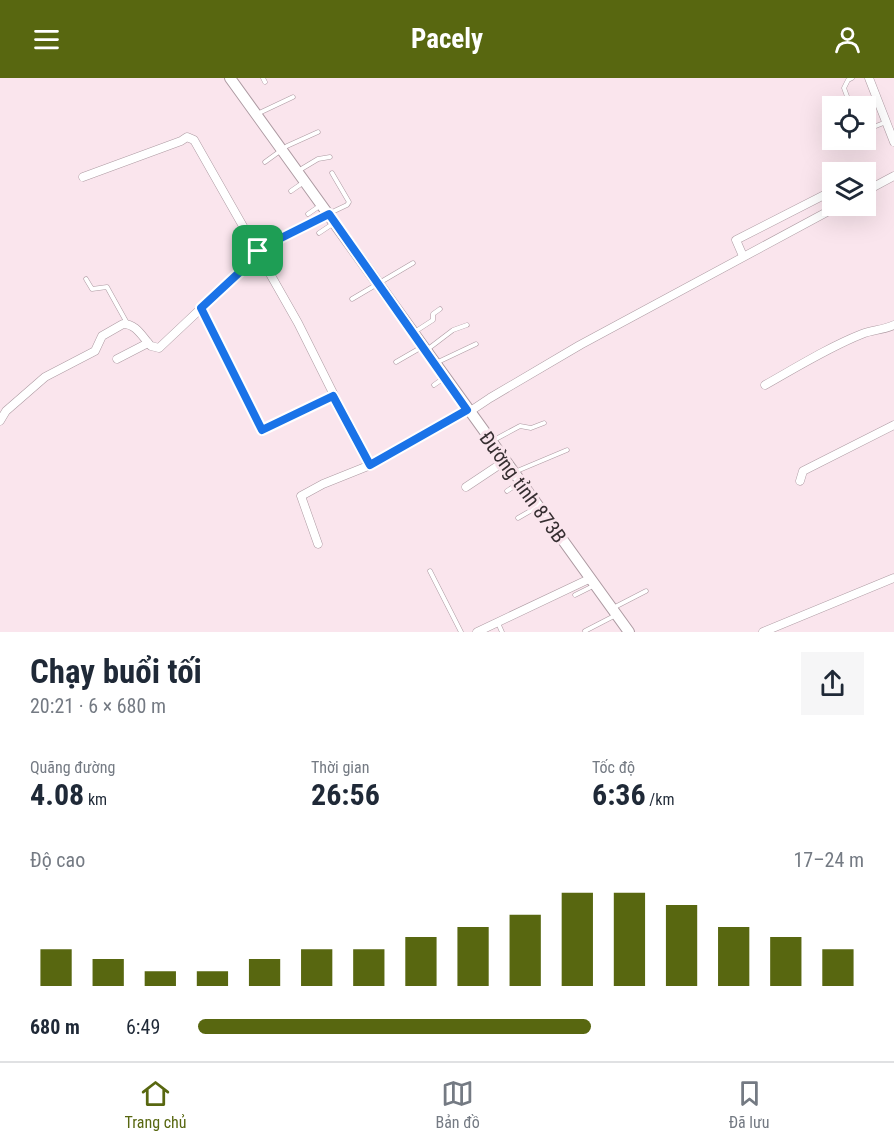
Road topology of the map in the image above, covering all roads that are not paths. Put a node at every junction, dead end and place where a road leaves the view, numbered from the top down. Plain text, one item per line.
1 (852, 78) edge
2 (869, 78) edge
3 (232, 79) edge
4 (293, 96) dead end
5 (847, 96) edge
6 (256, 114) junction
7 (886, 122) junction
8 (876, 126) edge
9 (318, 132) dead end
10 (893, 137) edge
11 (282, 149) junction
12 (330, 157) dead end
13 (265, 162) dead end
14 (297, 171) junction
15 (332, 173) dead end
16 (894, 176) edge
17 (84, 177) dead end
18 (305, 181) junction
19 (876, 186) edge
20 (291, 191) dead end
21 (822, 196) edge
22 (308, 214) dead end
23 (328, 214) junction
24 (822, 214) edge
25 (319, 233) dead end
26 (258, 251) junction
27 (743, 256) junction
28 (413, 263) dead end
29 (86, 279) dead end
30 (377, 283) junction
31 (352, 299) dead end
32 (201, 308) junction
33 (440, 309) dead end
34 (128, 324) junction
35 (466, 325) dead end
36 (894, 325) edge
37 (413, 333) junction
38 (148, 343) junction
39 (476, 344) dead end
40 (424, 349) junction
41 (117, 359) dead end
42 (396, 363) dead end
43 (435, 364) junction
44 (444, 378) junction
45 (434, 385) dead end
46 (765, 385) dead end
47 (333, 396) junction
48 (472, 409) junction
49 (0, 421) edge
50 (544, 423) dead end
51 (894, 425) edge
52 (491, 442) junction
53 (567, 450) dead end
54 (505, 461) junction
55 (370, 465) junction
56 (517, 478) junction
57 (800, 481) dead end
58 (466, 487) dead end
59 (507, 491) dead end
60 (537, 506) junction
61 (518, 518) dead end
62 (318, 544) dead end
63 (430, 571) dead end
64 (894, 579) edge
65 (592, 582) junction
66 (646, 591) dead end
67 (575, 595) dead end
68 (615, 612) junction
69 (497, 622) junction
70 (585, 631) edge
71 (461, 632) edge
72 (477, 632) edge
73 (502, 632) edge
74 (629, 632) edge
75 (763, 632) edge

1 - 5 lane
2 - 7 street
3 - 6 main road, Đường tỉnh 873B
4 - 6 lane
6 - 11 main road, Đường tỉnh 873B
7 - 8 lane
7 - 10 street
9 - 11 lane
11 - 13 lane
11 - 14 main road, Đường tỉnh 873B
12 - 14 lane
14 - 18 main road, Đường tỉnh 873B
15 - 23 lane
16 - 19 street
17 - 26 street
18 - 20 lane
18 - 23 main road, Đường tỉnh 873B
21 - 27 street
22 - 23 lane
23 - 25 lane
23 - 26 street
23 - 30 main road, Đường tỉnh 873B
24 - 27 street
26 - 32 street
26 - 47 street
27 - 48 street
28 - 30 lane
29 - 34 lane
30 - 31 lane
30 - 37 main road, Đường tỉnh 873B
32 - 38 street
32 - 47 street
33 - 37 lane
34 - 38 street
34 - 49 street
35 - 40 lane
36 - 46 street
37 - 40 main road, Đường tỉnh 873B
38 - 41 street
39 - 43 lane
40 - 42 lane
40 - 43 main road, Đường tỉnh 873B
43 - 44 main road, Đường tỉnh 873B
44 - 45 lane
44 - 48 main road, Đường tỉnh 873B
47 - 55 street
48 - 52 main road, Đường tỉnh 873B
48 - 55 street
50 - 52 lane
51 - 57 street
52 - 54 main road, Đường tỉnh 873B
53 - 56 lane
54 - 56 main road, Đường tỉnh 873B
54 - 58 street
55 - 62 street
56 - 59 lane
56 - 60 main road, Đường tỉnh 873B
60 - 61 lane
60 - 65 main road, Đường tỉnh 873B
63 - 71 lane
64 - 75 street
65 - 67 lane
65 - 68 main road, Đường tỉnh 873B
65 - 69 street
66 - 68 lane
68 - 70 lane
68 - 74 main road, Đường tỉnh 873B
69 - 72 street
69 - 73 lane

